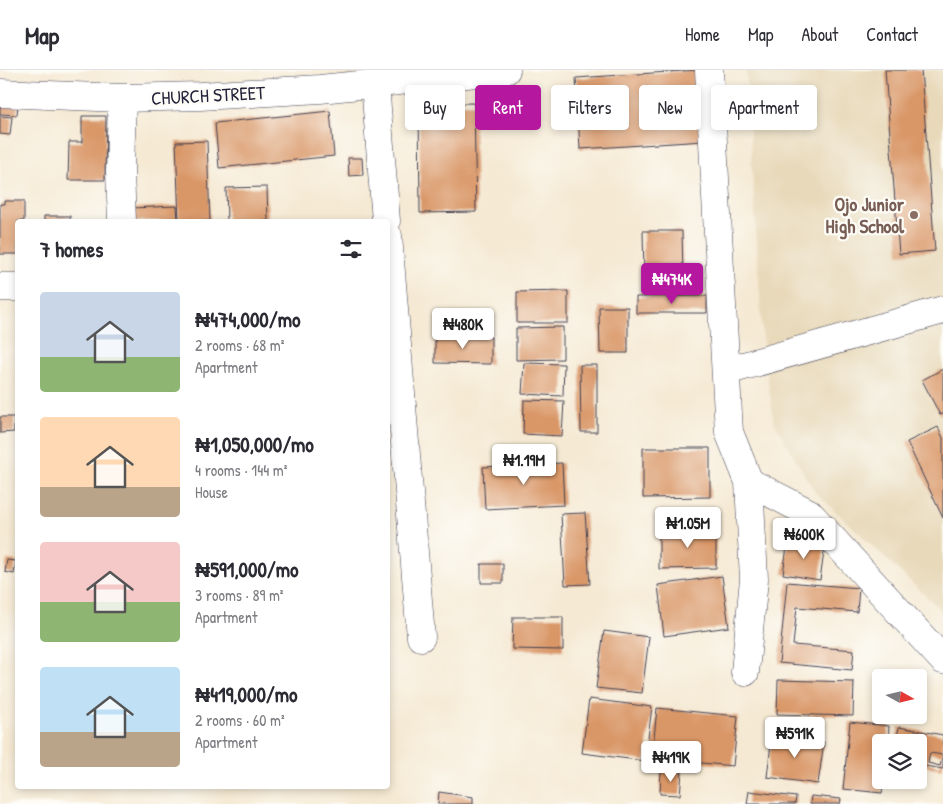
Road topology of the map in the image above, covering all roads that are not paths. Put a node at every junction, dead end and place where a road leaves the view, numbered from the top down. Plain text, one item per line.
1 (506, 70) edge
2 (709, 70) edge
3 (375, 84) junction
4 (0, 93) edge
5 (122, 98) junction
6 (122, 219) edge
7 (386, 219) edge
8 (390, 260) edge
9 (0, 287) edge
10 (15, 287) edge
11 (943, 310) edge
12 (726, 371) junction
13 (749, 482) junction
14 (422, 637) dead end
15 (943, 660) edge
16 (745, 672) dead end

1 - 3 street, CHURCH STREET
2 - 12 street
3 - 5 street, CHURCH STREET
3 - 7 street
4 - 5 street, CHURCH STREET
5 - 6 street
8 - 14 street
9 - 10 street
11 - 12 street
12 - 13 street
13 - 15 street
13 - 16 street

